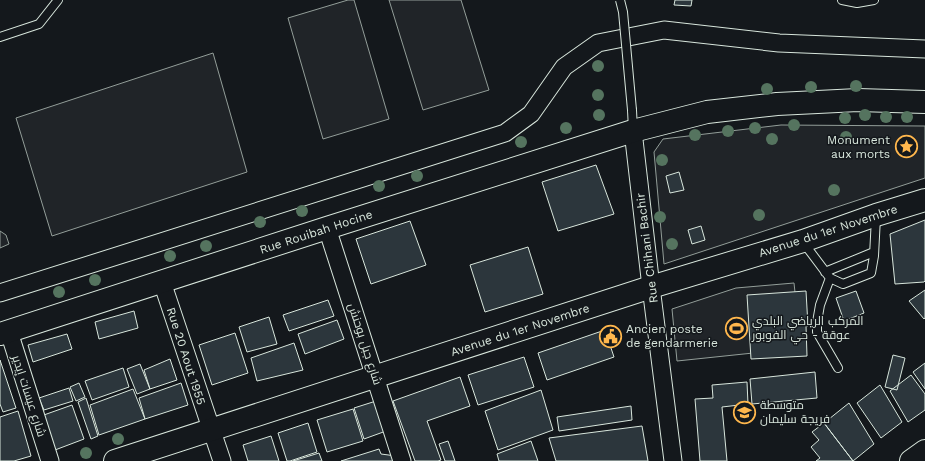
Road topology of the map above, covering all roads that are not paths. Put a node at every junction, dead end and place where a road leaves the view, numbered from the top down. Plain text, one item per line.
1 (58, 0) edge
2 (620, 0) edge
3 (842, 0) edge
4 (874, 0) edge
5 (0, 37) edge
6 (925, 49) edge
7 (925, 102) edge
8 (633, 131) junction
9 (925, 200) edge
10 (876, 215) junction
11 (327, 228) junction
12 (803, 241) junction
13 (874, 252) junction
14 (828, 275) junction
15 (162, 282) junction
16 (651, 287) junction
17 (0, 293) edge
18 (4, 333) edge
19 (838, 368) dead end
20 (375, 377) junction
21 (211, 430) junction
22 (925, 451) edge
23 (50, 461) edge
24 (115, 461) edge
25 (222, 461) edge
26 (402, 461) edge
27 (673, 461) edge
28 (911, 461) edge

1 - 5 lane
2 - 8 lane, bridge
3 - 4 lane
6 - 17 street
7 - 8 main road, Rue Rouibah Hocine
8 - 11 main road, Rue Rouibah Hocine
8 - 16 street, Rue Chihani Bachir
9 - 10 main road, Avenue du 1er Novembre
10 - 12 main road, Avenue du 1er Novembre
10 - 13 lane
11 - 15 main road, Rue Rouibah Hocine
11 - 20 street, شارع جبل بوحنش
12 - 14 lane
12 - 16 main road, Avenue du 1er Novembre
13 - 14 lane
13 - 14 lane
14 - 19 lane
15 - 18 main road, Rue Rouibah Hocine
15 - 21 street, Rue 20 Aout 1955
16 - 20 main road, Avenue du 1er Novembre
16 - 27 street, Rue Chihani Bachir
18 - 23 street, شارع عيسات إيدير
20 - 21 main road, Avenue du 1er Novembre
20 - 26 street, شارع جبل بوحنش
21 - 24 main road, Avenue du 1er Novembre
21 - 25 street, Rue 20 Aout 1955
22 - 28 main road

